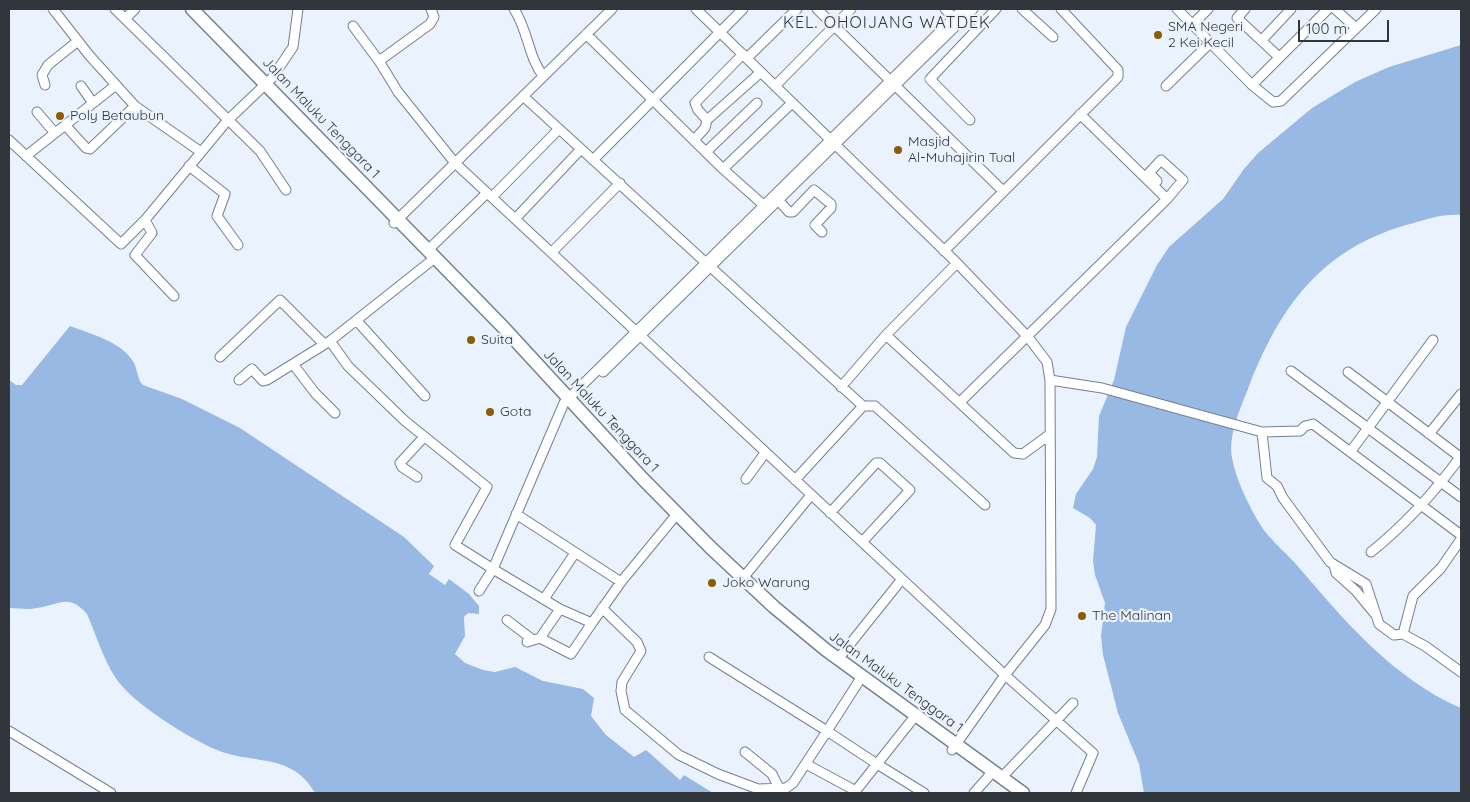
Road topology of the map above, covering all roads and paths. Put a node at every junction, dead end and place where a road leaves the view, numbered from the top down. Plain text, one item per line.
1 (53, 9) edge
2 (115, 9) edge
3 (135, 9) edge
4 (183, 9) edge
5 (192, 9) edge
6 (298, 9) edge
7 (431, 9) edge
8 (514, 9) edge
9 (612, 9) edge
10 (696, 9) edge
11 (743, 9) edge
12 (797, 9) edge
13 (817, 9) edge
14 (851, 9) edge
15 (945, 9) edge
16 (969, 9) edge
17 (996, 9) edge
18 (1022, 9) edge
19 (1061, 9) edge
20 (1177, 9) edge
21 (1208, 9) edge
22 (1245, 9) edge
23 (1291, 9) edge
24 (1328, 9) edge
25 (1335, 9) edge
26 (1376, 9) edge
27 (125, 19) junction
28 (956, 20) junction
29 (983, 22) junction
30 (834, 25) junction
31 (1192, 25) junction
32 (353, 26) dead end
33 (1356, 28) junction
34 (720, 31) junction
35 (586, 34) junction
36 (1053, 37) dead end
37 (1262, 40) junction
38 (78, 41) junction
39 (1210, 43) junction
40 (745, 56) junction
41 (1280, 57) junction
42 (379, 61) junction
43 (761, 72) junction
44 (543, 76) junction
45 (892, 83) junction
46 (45, 85) dead end
47 (116, 85) junction
48 (1252, 85) junction
49 (80, 86) dead end
50 (264, 86) junction
51 (775, 86) junction
52 (1166, 86) dead end
53 (523, 96) junction
54 (652, 99) junction
55 (93, 103) junction
56 (758, 103) dead end
57 (792, 103) junction
58 (135, 106) junction
59 (37, 112) dead end
60 (1080, 114) junction
61 (707, 120) junction
62 (970, 120) dead end
63 (227, 121) junction
64 (65, 125) junction
65 (559, 129) junction
66 (55, 133) junction
67 (9, 140) edge
68 (694, 140) junction
69 (832, 143) junction
70 (581, 149) junction
71 (201, 152) junction
72 (706, 152) junction
73 (26, 156) junction
74 (593, 160) junction
75 (455, 164) junction
76 (189, 166) junction
77 (723, 169) junction
78 (620, 183) junction
79 (286, 190) dead end
80 (1002, 191) junction
81 (489, 195) junction
82 (779, 201) junction
83 (767, 208) junction
84 (515, 219) junction
85 (145, 220) junction
86 (396, 221) junction
87 (822, 232) dead end
88 (238, 245) dead end
89 (944, 251) junction
90 (552, 252) junction
91 (429, 256) junction
92 (957, 263) junction
93 (707, 265) junction
94 (174, 296) dead end
95 (356, 321) junction
96 (637, 334) junction
97 (886, 335) junction
98 (1028, 337) junction
99 (1433, 340) dead end
100 (327, 342) junction
101 (220, 358) dead end
102 (293, 364) junction
103 (1291, 371) dead end
104 (1348, 372) dead end
105 (239, 380) dead end
106 (1050, 380) junction
107 (841, 387) junction
108 (1461, 394) edge
109 (425, 396) dead end
110 (960, 402) junction
111 (1387, 402) junction
112 (568, 403) junction
113 (863, 406) junction
114 (335, 414) dead end
115 (1369, 427) junction
116 (1262, 432) junction
117 (1429, 434) junction
118 (1049, 435) junction
119 (424, 437) junction
120 (1351, 451) junction
121 (765, 453) junction
122 (1461, 457) edge
123 (417, 477) dead end
124 (746, 479) dead end
125 (795, 480) junction
126 (1442, 482) junction
127 (811, 496) junction
128 (1461, 497) edge
129 (985, 505) dead end
130 (1423, 505) junction
131 (830, 513) junction
132 (516, 514) junction
133 (675, 516) junction
134 (1461, 535) edge
135 (1461, 539) edge
136 (863, 541) junction
137 (575, 552) junction
138 (1371, 552) dead end
139 (492, 569) junction
140 (743, 578) junction
141 (902, 579) junction
142 (621, 582) junction
143 (479, 591) dead end
144 (544, 599) junction
145 (602, 608) junction
146 (560, 609) junction
147 (507, 620) dead end
148 (592, 623) junction
149 (1403, 634) junction
150 (534, 640) junction
151 (709, 657) dead end
152 (838, 659) junction
153 (1461, 672) edge
154 (1005, 675) junction
155 (859, 681) junction
156 (1073, 703) dead end
157 (912, 720) junction
158 (1055, 721) junction
159 (9, 731) edge
160 (827, 731) junction
161 (954, 747) junction
162 (745, 752) dead end
163 (806, 764) junction
164 (878, 764) junction
165 (988, 776) junction
166 (1002, 778) junction
167 (780, 790) junction
168 (855, 792) edge
169 (111, 793) edge
170 (924, 793) edge
171 (974, 793) edge
172 (1013, 793) edge
173 (1023, 793) edge
174 (1076, 793) edge

1 - 38 street
2 - 27 street
3 - 27 street
4 - 50 highway, Jalan Maluku Tenggara 1
5 - 50 highway, Jalan Maluku Tenggara 1
6 - 50 street
7 - 42 street
8 - 44 street
9 - 35 street
10 - 34 street
11 - 34 street
12 - 40 street
13 - 30 street
14 - 30 street
15 - 28 street
16 - 28 street
16 - 29 street
17 - 29 street
18 - 36 street
19 - 60 street
20 - 31 street
21 - 31 street
22 - 37 street
23 - 37 street
24 - 41 street
25 - 33 street
26 - 33 street
27 - 63 street
28 - 45 street
29 - 62 street
30 - 45 street
30 - 51 street
31 - 39 street
32 - 42 street
33 - 48 street
34 - 40 street
34 - 54 street
35 - 44 street
35 - 54 street
37 - 41 street
38 - 46 street
38 - 47 street
39 - 48 street
39 - 52 street
40 - 43 street
40 - 61 street
41 - 48 street
42 - 75 street
43 - 51 street
43 - 61 street
44 - 53 street
45 - 69 street
45 - 80 street
47 - 55 street
47 - 58 street
49 - 55 street
50 - 63 street
50 - 86 highway, Jalan Maluku Tenggara 1
51 - 57 street
53 - 65 street
53 - 75 street
54 - 68 street
54 - 74 street
55 - 64 street
56 - 72 street
57 - 69 street
57 - 77 street
58 - 64 street
58 - 71 street
59 - 66 street
60 - 80 street
60 - 98 street
61 - 68 street
63 - 71 street
63 - 79 street
64 - 66 street
65 - 70 street
65 - 81 street
66 - 73 street
67 - 73 street
68 - 72 street
69 - 82 street
69 - 83 street
69 - 89 street
70 - 74 street
70 - 84 street
71 - 76 street
72 - 77 street
73 - 85 street
74 - 78 street
75 - 81 street
75 - 86 street
76 - 85 street
76 - 88 street
77 - 83 street
78 - 90 street
78 - 93 street
80 - 89 street
81 - 84 street
81 - 91 street
82 - 83 street
82 - 87 street
83 - 93 street
84 - 90 street
85 - 94 street
86 - 91 highway, Jalan Maluku Tenggara 1
89 - 92 street
90 - 96 street
91 - 95 street
91 - 112 highway, Jalan Maluku Tenggara 1
92 - 97 street
92 - 98 street
93 - 96 street
93 - 107 street
95 - 100 street
95 - 109 street
96 - 112 street
96 - 121 street
97 - 107 street
97 - 110 street
98 - 106 street
98 - 110 street
99 - 111 street
100 - 101 street
100 - 102 street
100 - 119 street
102 - 105 street
102 - 114 street
103 - 115 street
104 - 111 street
106 - 116 street
106 - 118 street
107 - 113 street
108 - 117 street
110 - 118 street
111 - 115 street
111 - 117 street
112 - 132 street
112 - 133 highway, Jalan Maluku Tenggara 1
113 - 125 street
113 - 129 street
115 - 120 street
115 - 126 street
116 - 120 street
116 - 149 street
117 - 122 street
118 - 154 street
119 - 123 street
119 - 139 street
120 - 130 street
121 - 124 street
121 - 125 street
122 - 126 street
125 - 127 street
126 - 128 street
126 - 130 street
127 - 131 street
127 - 140 street
130 - 134 street
130 - 138 street
131 - 136 street
131 - 136 street
132 - 137 street
132 - 139 street
133 - 140 highway, Jalan Maluku Tenggara 1
133 - 142 street
133 - 155 highway, Jalan Maluku Tenggara 1
135 - 149 street
136 - 141 street
137 - 142 street
137 - 144 street
139 - 143 street
139 - 144 street
140 - 152 highway, Jalan Maluku Tenggara 1
141 - 152 street
141 - 154 street
142 - 145 street
144 - 146 street
145 - 148 street
145 - 167 street
146 - 148 street
146 - 150 street
147 - 150 street
148 - 150 street
149 - 153 street
151 - 160 street
152 - 161 highway, Jalan Maluku Tenggara 1
154 - 158 street
154 - 161 street
155 - 157 highway, Jalan Maluku Tenggara 1
155 - 160 street
156 - 158 street
157 - 161 highway, Jalan Maluku Tenggara 1
157 - 164 street
158 - 166 street
158 - 174 street
159 - 169 street
160 - 163 street
160 - 164 street
161 - 165 highway, Jalan Maluku Tenggara 1
161 - 166 highway, Jalan Maluku Tenggara 1
162 - 167 street
163 - 167 street
163 - 168 street
164 - 168 street
164 - 170 street
165 - 171 street
165 - 172 highway, Jalan Maluku Tenggara 1
166 - 173 highway, Jalan Maluku Tenggara 1

